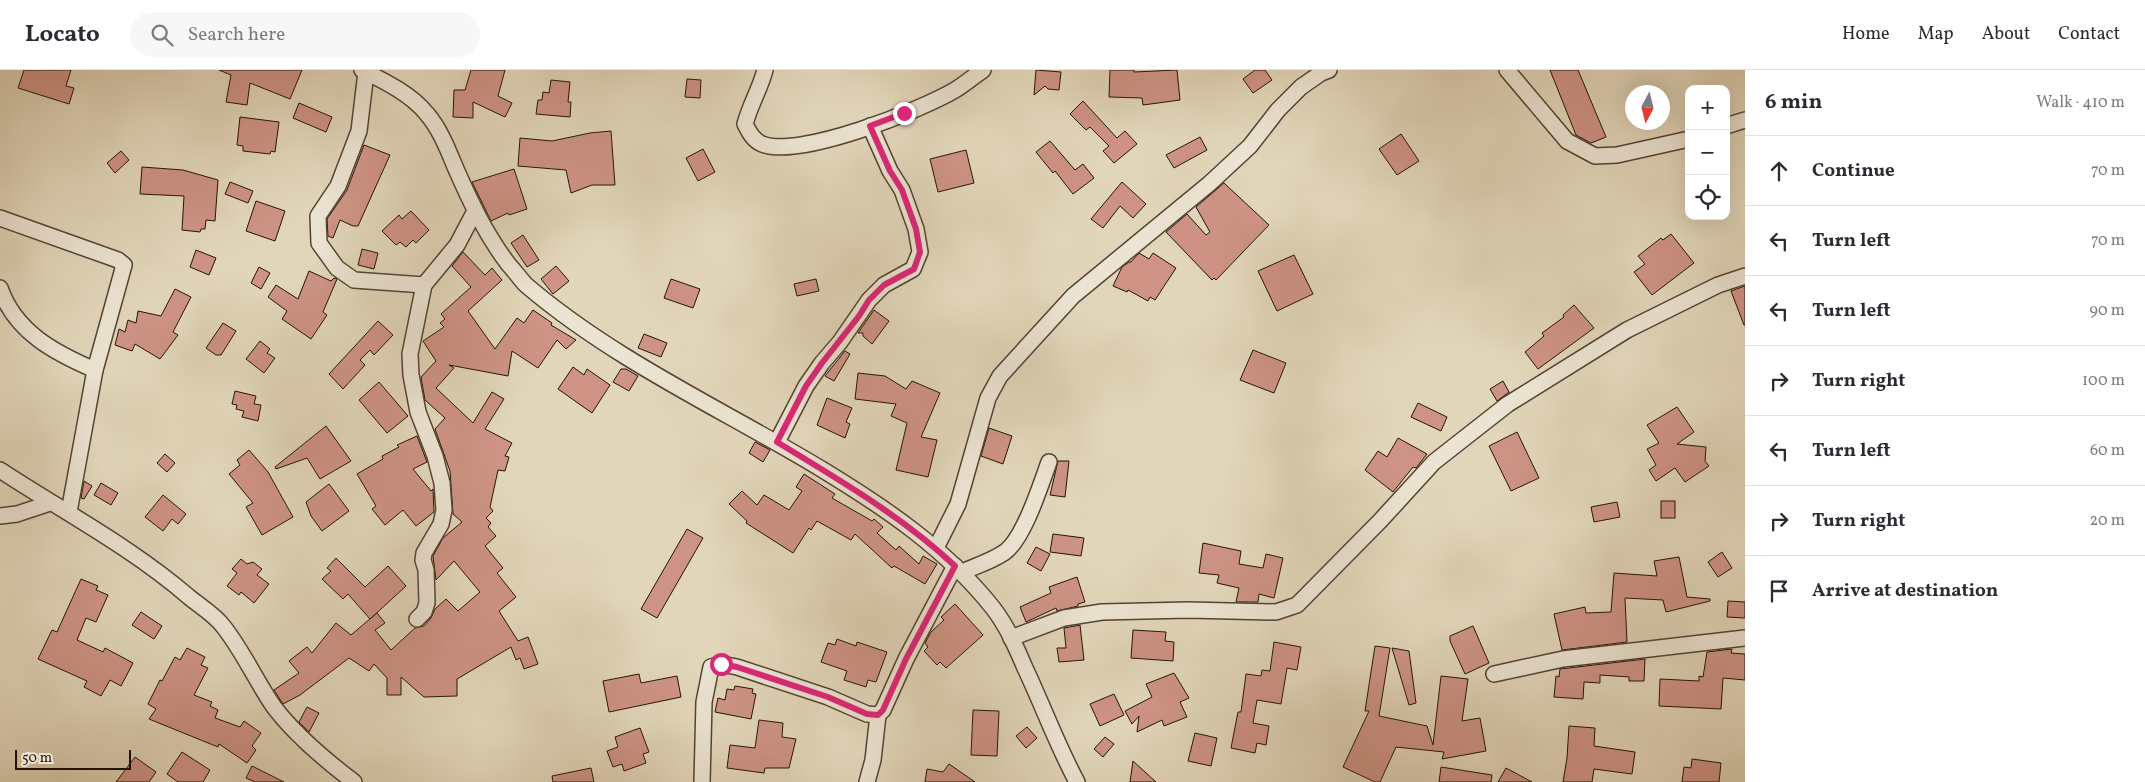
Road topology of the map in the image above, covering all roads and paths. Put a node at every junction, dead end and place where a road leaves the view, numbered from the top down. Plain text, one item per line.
1 (765, 70) edge
2 (983, 70) edge
3 (1329, 70) edge
4 (1507, 70) edge
5 (364, 71) edge
6 (1745, 120) edge
7 (1730, 125) edge
8 (870, 126) junction
9 (1685, 140) edge
10 (475, 211) junction
11 (0, 218) edge
12 (1745, 276) edge
13 (424, 285) junction
14 (0, 288) edge
15 (95, 370) junction
16 (777, 442) junction
17 (1049, 462) dead end
18 (0, 470) edge
19 (50, 503) junction
20 (69, 512) junction
21 (0, 516) edge
22 (936, 548) junction
23 (959, 569) junction
24 (417, 620) dead end
25 (1012, 638) junction
26 (1745, 638) edge
27 (1494, 674) dead end
28 (878, 715) junction
29 (354, 782) edge
30 (702, 782) edge
31 (867, 782) edge
32 (1077, 782) edge

1 - 8 street
2 - 8 street
3 - 22 street
4 - 9 street
5 - 10 street
5 - 13 street
6 - 7 street
8 - 16 street
10 - 13 street
10 - 16 street
11 - 15 street
12 - 25 street
13 - 24 street
14 - 15 street
15 - 20 street
16 - 22 street
17 - 23 street
18 - 19 street
19 - 20 street
19 - 21 street
20 - 29 street
22 - 23 street
23 - 25 street
23 - 28 street
25 - 32 street
26 - 27 street
28 - 30 street
28 - 31 street

